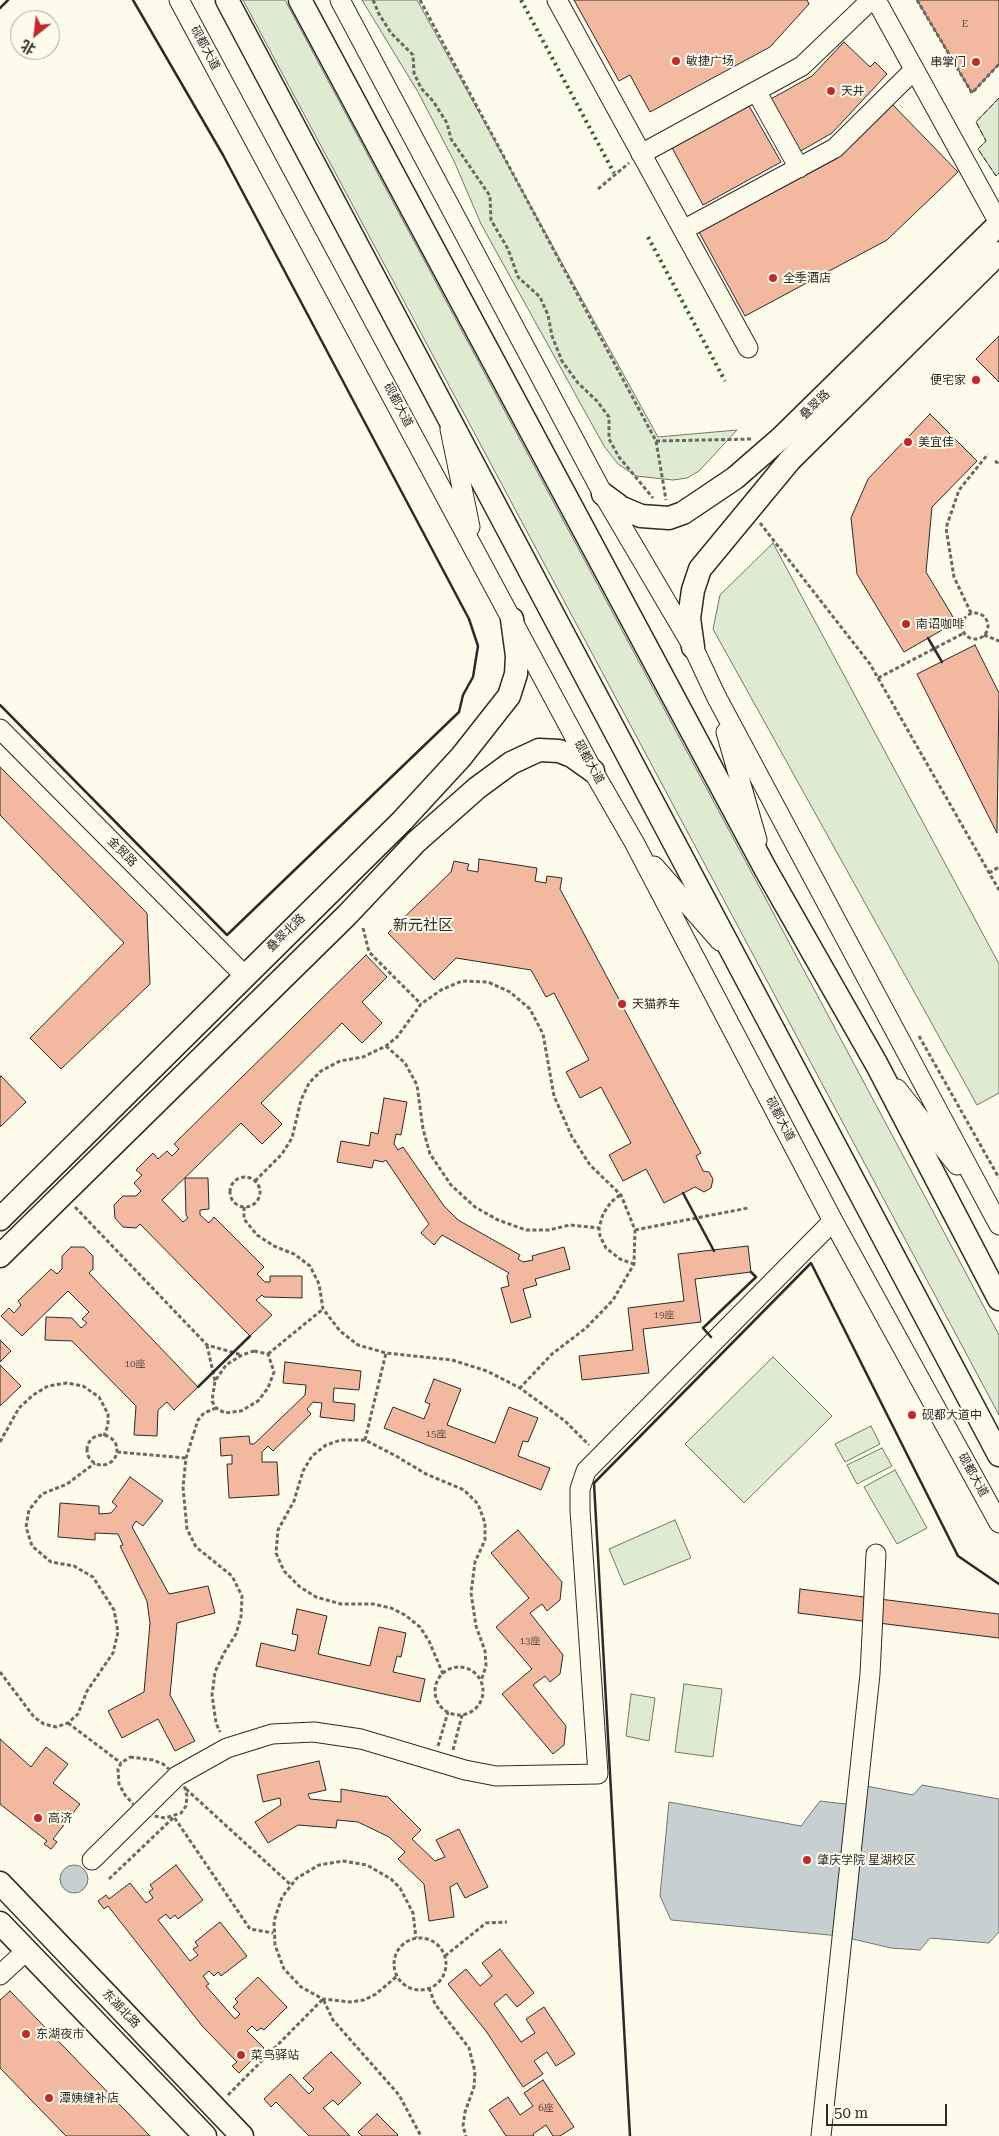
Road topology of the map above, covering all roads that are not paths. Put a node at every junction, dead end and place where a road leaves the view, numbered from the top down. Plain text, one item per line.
1 (227, 0) edge
2 (300, 0) edge
3 (340, 0) edge
4 (557, 0) edge
5 (871, 0) edge
6 (876, 0) edge
7 (182, 3) edge
8 (914, 70) junction
9 (756, 91) junction
10 (641, 154) junction
11 (799, 168) junction
12 (999, 223) edge
13 (683, 230) junction
14 (999, 253) edge
15 (748, 348) dead end
16 (446, 411) junction
17 (735, 478) junction
18 (603, 494) junction
19 (751, 510) junction
20 (474, 546) junction
21 (512, 619) junction
22 (693, 647) junction
23 (716, 696) junction
24 (0, 729) edge
25 (462, 757) junction
26 (593, 770) junction
27 (477, 788) junction
28 (634, 842) junction
29 (766, 870) junction
30 (734, 957) junction
31 (244, 975) junction
32 (877, 1065) junction
33 (988, 1203) junction
34 (0, 1219) edge
35 (833, 1221) junction
36 (999, 1224) edge
37 (0, 1256) edge
38 (999, 1299) edge
39 (999, 1455) edge
40 (999, 1523) edge
41 (876, 1554) dead end
42 (92, 1860) dead end
43 (0, 1883) edge
44 (0, 1922) edge
45 (26, 1951) junction
46 (0, 1975) edge
47 (205, 2136) edge
48 (242, 2136) edge
49 (821, 2136) edge

1 - 16 main road
2 - 29 main road
3 - 18 street
4 - 10 street
5 - 9 street
6 - 8 street
7 - 20 street, 砚都大道
8 - 11 street
8 - 12 street
9 - 10 street
9 - 11 street
10 - 13 street
11 - 13 street
12 - 17 main road, 叠翠路
13 - 15 street
14 - 19 main road, 叠翠路
16 - 20 street
16 - 30 main road
17 - 18 main road, 叠翠路
17 - 19 main road
18 - 22 street
19 - 22 main road, 叠翠路
20 - 21 street, 砚都大道
21 - 25 main road, 叠翠北路
21 - 26 street, 砚都大道
22 - 23 street
23 - 29 street
23 - 33 street
24 - 31 street, 金贸路
25 - 27 main road
25 - 31 main road, 叠翠北路
26 - 27 main road
26 - 28 street, 砚都大道
27 - 37 main road
28 - 30 street
28 - 35 street, 砚都大道
29 - 32 main road
30 - 39 main road
31 - 34 main road, 叠翠北路
32 - 33 street
32 - 38 main road
33 - 36 street
35 - 40 street, 砚都大道
35 - 42 street
41 - 49 street
43 - 48 main road, 东湖北路
44 - 45 main road
45 - 46 street
45 - 47 main road

